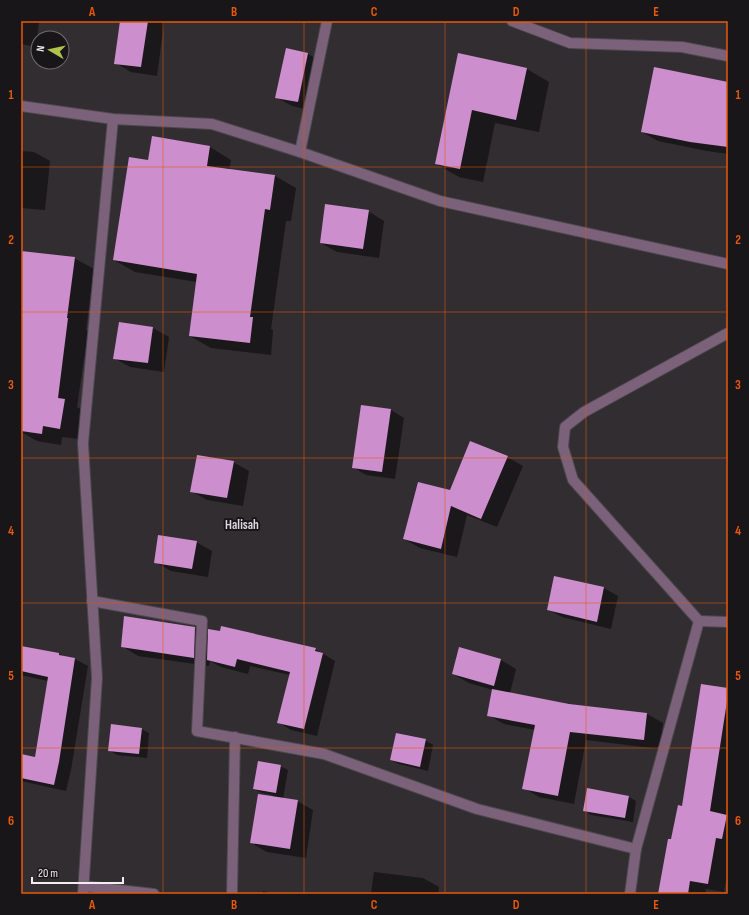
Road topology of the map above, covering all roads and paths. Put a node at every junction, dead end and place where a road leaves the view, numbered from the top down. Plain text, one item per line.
1 (327, 21) edge
2 (512, 21) edge
3 (728, 56) edge
4 (21, 106) edge
5 (113, 119) junction
6 (300, 152) junction
7 (728, 264) edge
8 (728, 333) edge
9 (92, 601) junction
10 (699, 621) junction
11 (728, 622) edge
12 (235, 737) junction
13 (636, 849) junction
14 (83, 890) edge
15 (154, 894) edge
16 (232, 894) edge
17 (630, 894) edge

1 - 6 street
2 - 3 street
4 - 5 street
5 - 6 street
5 - 9 street
6 - 7 street
8 - 10 street
9 - 12 street
9 - 14 street
10 - 11 street
10 - 13 street
12 - 13 street
12 - 16 street
13 - 17 street
14 - 15 street

